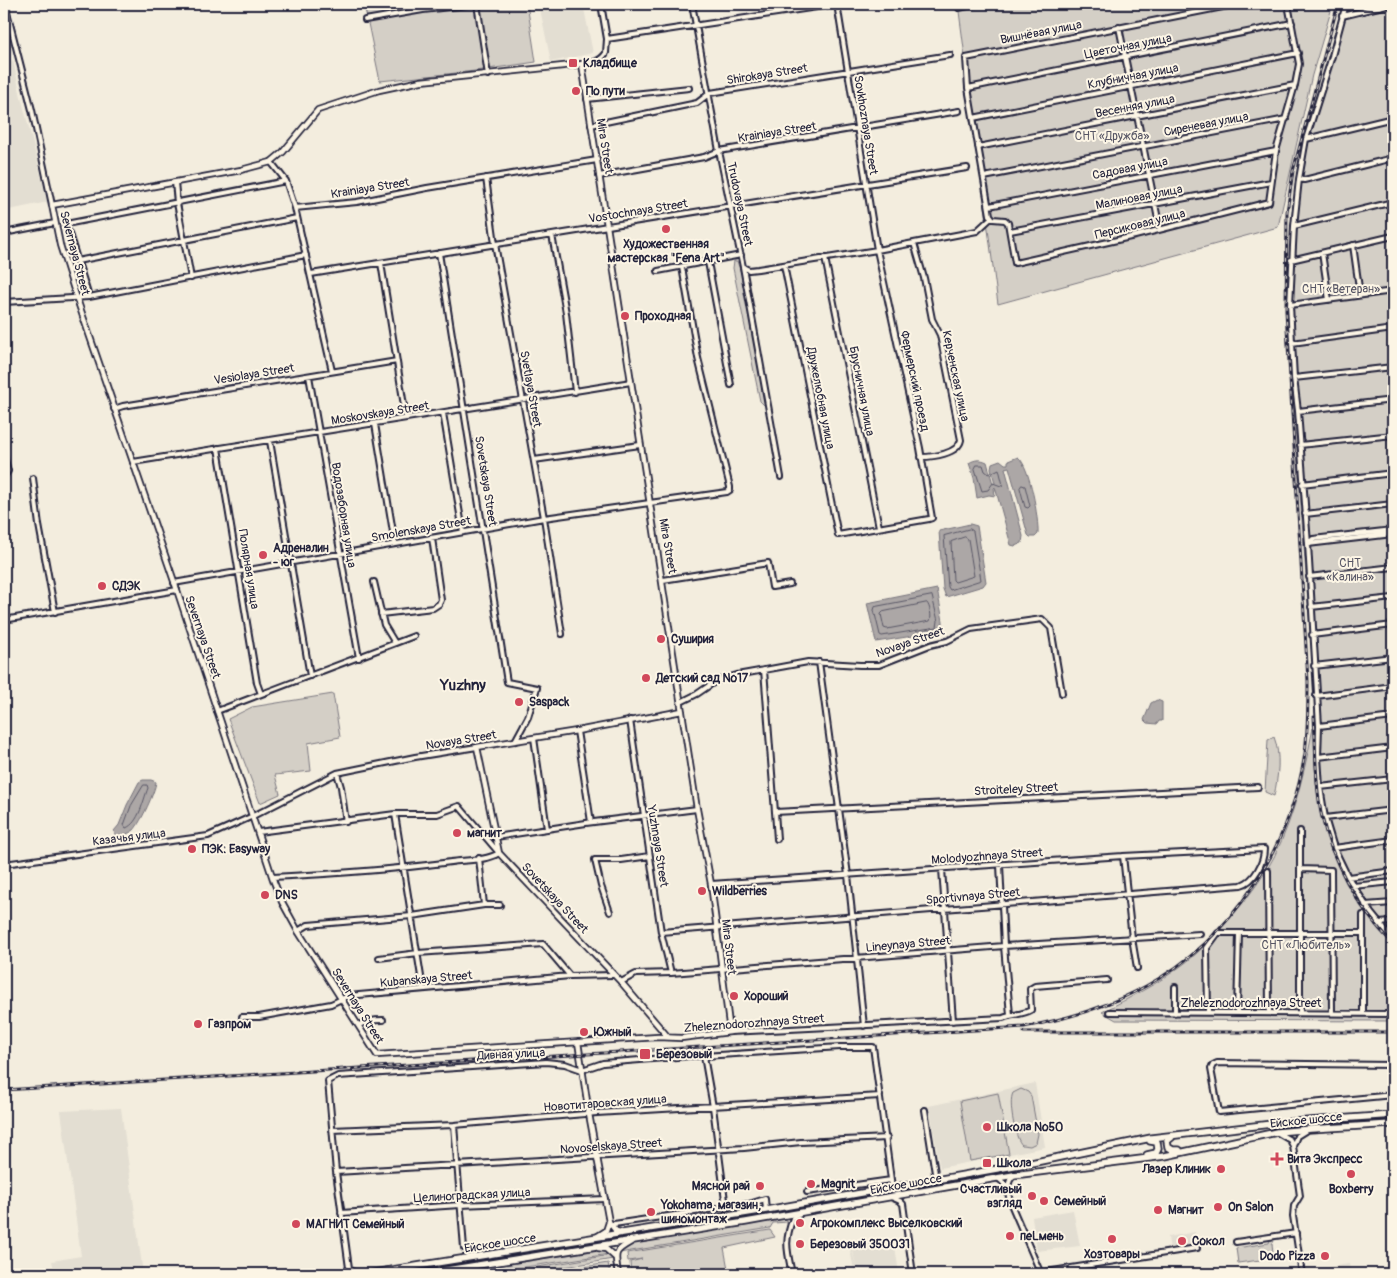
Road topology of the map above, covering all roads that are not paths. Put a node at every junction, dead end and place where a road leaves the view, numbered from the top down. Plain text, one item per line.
1 (5, 4) edge
2 (601, 4) edge
3 (692, 4) edge
4 (837, 4) edge
5 (977, 4) edge
6 (1238, 4) edge
7 (1288, 4) edge
8 (1346, 4) edge
9 (1391, 4) edge
10 (958, 6) edge
11 (1342, 16) junction
12 (366, 20) dead end
13 (7, 23) edge
14 (1292, 23) junction
15 (696, 25) junction
16 (1119, 27) junction
17 (607, 39) junction
18 (1298, 53) junction
19 (950, 55) dead end
20 (1125, 58) junction
21 (582, 64) junction
22 (848, 72) junction
23 (488, 75) junction
24 (1296, 85) junction
25 (1130, 87) junction
26 (689, 88) dead end
27 (968, 88) junction
28 (710, 94) junction
29 (587, 99) junction
30 (959, 111) dead end
31 (1136, 116) junction
32 (973, 118) junction
33 (1393, 118) edge
34 (1286, 119) junction
35 (591, 125) junction
36 (856, 129) junction
37 (1306, 139) junction
38 (978, 146) junction
39 (1142, 146) junction
40 (719, 151) junction
41 (1276, 151) junction
42 (1393, 158) edge
43 (597, 160) junction
44 (270, 162) junction
45 (968, 168) dead end
46 (1148, 175) junction
47 (599, 176) junction
48 (984, 177) junction
49 (486, 178) junction
50 (1299, 179) junction
51 (286, 181) junction
52 (175, 182) junction
53 (1271, 182) junction
54 (865, 184) junction
55 (1393, 202) edge
56 (177, 203) junction
57 (1154, 204) junction
58 (52, 205) junction
59 (730, 206) junction
60 (989, 206) junction
61 (295, 208) junction
62 (297, 218) junction
63 (991, 218) junction
64 (55, 223) junction
65 (606, 226) junction
66 (1294, 226) junction
67 (1160, 229) junction
68 (1010, 231) junction
69 (4, 233) edge
70 (552, 235) junction
71 (1393, 236) edge
72 (184, 240) junction
73 (914, 243) junction
74 (495, 244) junction
75 (1353, 246) junction
76 (876, 250) junction
77 (439, 253) junction
78 (1322, 253) junction
79 (306, 255) junction
80 (741, 258) junction
81 (826, 258) junction
82 (1291, 260) junction
83 (77, 261) junction
84 (708, 262) junction
85 (381, 263) junction
86 (784, 265) junction
87 (682, 267) junction
88 (743, 267) junction
89 (658, 271) dead end
90 (311, 274) junction
91 (191, 278) junction
92 (1393, 291) edge
93 (1360, 295) junction
94 (89, 298) junction
95 (76, 299) junction
96 (1329, 300) junction
97 (4, 302) edge
98 (1290, 305) junction
99 (1393, 329) edge
100 (1292, 343) junction
101 (397, 361) junction
102 (1393, 367) edge
103 (332, 371) junction
104 (309, 376) junction
105 (1294, 378) junction
106 (631, 382) junction
107 (731, 385) dead end
108 (575, 392) junction
109 (522, 400) junction
110 (1393, 400) edge
111 (114, 409) junction
112 (464, 410) junction
113 (1298, 411) junction
114 (443, 413) junction
115 (406, 418) junction
116 (375, 424) junction
117 (320, 433) junction
118 (1393, 435) edge
119 (270, 440) junction
120 (640, 445) junction
121 (1300, 445) junction
122 (218, 448) junction
123 (4, 456) edge
124 (921, 457) junction
125 (534, 460) junction
126 (133, 462) junction
127 (1393, 474) edge
128 (4, 477) edge
129 (781, 477) dead end
130 (33, 478) dead end
131 (1302, 484) junction
132 (650, 503) junction
133 (1393, 504) edge
134 (1305, 514) junction
135 (544, 518) junction
136 (879, 527) junction
137 (483, 528) junction
138 (463, 532) junction
139 (1393, 532) edge
140 (432, 538) junction
141 (395, 544) junction
142 (1308, 544) junction
143 (341, 554) junction
144 (292, 563) junction
145 (1393, 567) edge
146 (240, 573) junction
147 (1309, 577) junction
148 (663, 580) junction
149 (374, 582) dead end
150 (174, 583) junction
151 (790, 584) dead end
152 (177, 590) junction
153 (1393, 598) edge
154 (1311, 607) junction
155 (55, 612) junction
156 (381, 614) junction
157 (4, 620) edge
158 (1393, 625) edge
159 (562, 634) dead end
160 (1312, 635) junction
161 (414, 636) dead end
162 (395, 643) junction
163 (1393, 657) edge
164 (359, 658) junction
165 (819, 662) junction
166 (1314, 666) junction
167 (764, 670) junction
168 (310, 676) junction
169 (1393, 686) edge
170 (1062, 693) dead end
171 (261, 694) junction
172 (1316, 696) junction
173 (681, 702) junction
174 (217, 711) junction
175 (682, 711) junction
176 (1393, 717) edge
177 (630, 720) junction
178 (1318, 726) junction
179 (577, 731) junction
180 (534, 738) junction
181 (516, 741) junction
182 (478, 747) junction
183 (1393, 748) edge
184 (1318, 757) junction
185 (337, 773) junction
186 (1393, 778) edge
187 (1258, 787) dead end
188 (1320, 787) junction
189 (698, 809) junction
190 (838, 810) junction
191 (1393, 810) edge
192 (775, 812) junction
193 (395, 814) junction
194 (253, 816) junction
195 (643, 816) junction
196 (1325, 818) junction
197 (346, 822) junction
198 (591, 822) junction
199 (547, 829) junction
200 (1300, 831) dead end
201 (258, 832) junction
202 (496, 837) junction
203 (777, 839) dead end
204 (1393, 840) edge
205 (4, 843) edge
206 (1334, 848) junction
207 (1264, 849) joint
208 (499, 852) junction
209 (650, 856) junction
210 (1124, 856) junction
211 (479, 858) junction
212 (5, 863) edge
213 (1000, 865) junction
214 (403, 868) junction
215 (942, 869) junction
216 (1300, 869) junction
217 (1268, 871) dead end
218 (1393, 871) edge
219 (848, 875) junction
220 (272, 877) junction
221 (1348, 877) junction
222 (1393, 882) edge
223 (711, 884) junction
224 (1353, 886) junction
225 (1127, 894) junction
226 (1002, 903) junction
227 (1393, 903) edge
228 (484, 905) junction
229 (500, 905) dead end
230 (1365, 905) junction
231 (944, 908) junction
232 (610, 912) dead end
233 (1363, 915) dead end
234 (412, 916) junction
235 (852, 916) junction
236 (1393, 922) edge
237 (1378, 923) junction
238 (717, 927) junction
239 (298, 931) junction
240 (661, 932) junction
241 (1239, 933) junction
242 (1270, 933) junction
243 (1300, 933) junction
244 (1332, 933) junction
245 (1363, 933) junction
246 (1200, 934) dead end
247 (1132, 938) junction
248 (1393, 940) edge
249 (1004, 946) junction
250 (947, 950) junction
251 (418, 953) junction
252 (380, 958) dead end
253 (857, 958) junction
254 (722, 968) junction
255 (1136, 968) dead end
256 (671, 973) junction
257 (613, 975) junction
258 (570, 976) junction
259 (1106, 980) dead end
260 (621, 982) junction
261 (1174, 987) dead end
262 (423, 989) junction
263 (342, 998) junction
264 (1110, 1012) dead end
265 (1175, 1012) junction
266 (1208, 1012) junction
267 (1237, 1012) junction
268 (1269, 1013) junction
269 (1300, 1013) junction
270 (1332, 1013) junction
271 (1363, 1014) junction
272 (1393, 1014) edge
273 (1010, 1015) junction
274 (242, 1017) dead end
275 (383, 1020) dead end
276 (953, 1021) junction
277 (359, 1026) junction
278 (864, 1026) junction
279 (730, 1032) junction
280 (669, 1037) junction
281 (578, 1042) junction
282 (377, 1055) joint
283 (704, 1056) junction
284 (1393, 1065) edge
285 (582, 1070) junction
286 (1393, 1095) edge
287 (880, 1096) junction
288 (713, 1107) junction
289 (924, 1110) dead end
290 (589, 1114) junction
291 (1393, 1115) edge
292 (1393, 1124) edge
293 (454, 1125) junction
294 (1311, 1128) junction
295 (332, 1130) junction
296 (1277, 1132) junction
297 (1175, 1136) junction
298 (887, 1138) junction
299 (1114, 1146) junction
300 (1293, 1146) junction
301 (718, 1149) junction
302 (1196, 1150) junction
303 (597, 1157) junction
304 (1118, 1162) junction
305 (457, 1165) junction
306 (336, 1172) junction
307 (935, 1173) junction
308 (1014, 1175) junction
309 (942, 1178) junction
310 (996, 1178) junction
311 (891, 1180) junction
312 (930, 1181) junction
313 (892, 1188) junction
314 (1007, 1189) junction
315 (807, 1192) dead end
316 (914, 1192) junction
317 (889, 1197) junction
318 (605, 1199) junction
319 (903, 1204) junction
320 (460, 1205) junction
321 (726, 1208) junction
322 (766, 1210) junction
323 (802, 1212) junction
324 (341, 1213) junction
325 (773, 1218) junction
326 (612, 1223) junction
327 (791, 1224) junction
328 (636, 1231) junction
329 (1296, 1233) junction
330 (594, 1238) junction
331 (632, 1241) junction
332 (1236, 1242) dead end
333 (464, 1248) dead end
334 (1197, 1248) dead end
335 (582, 1249) junction
336 (616, 1258) junction
337 (349, 1268) junction
338 (348, 1274) edge
339 (355, 1274) edge
340 (367, 1274) edge
341 (422, 1274) edge
342 (618, 1274) edge
343 (792, 1274) edge
344 (913, 1274) edge
345 (1041, 1274) edge
346 (1302, 1274) edge

1 - 13 street
2 - 17 street
3 - 15 street, Trudovaya Street
4 - 15 street
4 - 22 street, Sovkhoznaya Street
5 - 10 street
6 - 16 street, Вишнёвая улица
7 - 14 street
8 - 11 street
9 - 11 street
11 - 37 street
12 - 23 street
13 - 58 street
14 - 18 street
14 - 20 street, Цветочная улица
15 - 17 street
15 - 28 street, Trudovaya Street
16 - 20 street
16 - 27 street, Вишнёвая улица
17 - 21 street
18 - 24 street
18 - 25 street, Клубничная улица
19 - 22 street, Shirokaya Street
20 - 25 street
20 - 27 street, Цветочная улица
21 - 23 street
21 - 29 street, Mira Street
22 - 28 street, Shirokaya Street
22 - 36 street, Sovkhoznaya Street
23 - 44 street
24 - 31 street, Весенняя улица
24 - 34 street
25 - 31 street
25 - 32 street, Клубничная улица
26 - 29 street
27 - 32 street
28 - 35 street, Shirokaya Street
28 - 40 street, Trudovaya Street
29 - 35 street, Mira Street
30 - 36 street, Krainiaya Street
31 - 38 street, Весенняя улица
31 - 39 street
32 - 38 street
33 - 37 street
34 - 39 street, Сиреневая улица
34 - 41 street
35 - 43 street, Mira Street
36 - 40 street, Krainiaya Street
36 - 54 street, Sovkhoznaya Street
37 - 50 street
38 - 48 street
39 - 46 street
39 - 48 street, Сиреневая улица
40 - 47 street, Krainiaya Street
40 - 59 street, Trudovaya Street
41 - 46 street, Садовая улица
41 - 53 street
42 - 50 street
43 - 47 street, Mira Street
43 - 49 street, Krainiaya Street
44 - 51 street
44 - 52 street
45 - 54 street, Vostochnaya Street
46 - 57 street
46 - 60 street, Садовая улица
47 - 65 street, Mira Street
48 - 60 street
49 - 61 street, Krainiaya Street
49 - 74 street, Svetlaya Street
50 - 66 street
51 - 56 street
51 - 61 street
52 - 56 street
52 - 58 street
53 - 57 street, Малиновая улица
53 - 67 street, Персиковая улица
54 - 59 street, Vostochnaya Street
54 - 76 street, Sovkhoznaya Street
55 - 66 street
56 - 72 street
56 - 83 street
57 - 67 street
57 - 68 street, Малиновая улица
58 - 64 street, Severnaya Street
59 - 65 street, Vostochnaya Street
59 - 80 street, Trudovaya Street
60 - 63 street
61 - 62 street
62 - 72 street
62 - 79 street
63 - 68 street
63 - 73 street
64 - 69 street
64 - 95 street, Severnaya Street
65 - 70 street, Vostochnaya Street
65 - 106 street, Mira Street
66 - 82 street
67 - 68 street, Персиковая улица
70 - 74 street, Vostochnaya Street
70 - 108 street
71 - 75 street
72 - 83 street
72 - 91 street
73 - 76 street
73 - 124 street, Керченская улица
74 - 77 street, Vostochnaya Street
74 - 109 street, Svetlaya Street
75 - 78 street
75 - 93 street
76 - 81 street
76 - 124 street, Фермерский проезд
77 - 85 street, Vostochnaya Street
77 - 112 street, Sovetskaya Street
78 - 82 street
78 - 96 street
79 - 90 street
79 - 91 street
80 - 84 street
80 - 88 street, Trudovaya Street
81 - 86 street
81 - 136 street, Брусничная улица
82 - 98 street
83 - 94 street
84 - 87 street
84 - 107 street
85 - 90 street, Vostochnaya Street
85 - 101 street
86 - 88 street
86 - 136 street, Дружелюбная улица
87 - 89 street
87 - 132 street, Smolenskaya Street
88 - 129 street, Trudovaya Street
90 - 103 street
91 - 94 street
92 - 93 street
93 - 96 street
94 - 95 street
95 - 97 street
95 - 111 street, Severnaya Street
96 - 98 street
98 - 100 street
99 - 100 street
100 - 105 street
101 - 103 street, Vesiolaya Street
101 - 115 street
102 - 105 street
103 - 104 street, Vesiolaya Street
104 - 111 street, Vesiolaya Street
104 - 117 street, Водозаборная улица
105 - 113 street
106 - 108 street, Moskovskaya Street
106 - 120 street, Mira Street
108 - 109 street, Moskovskaya Street
109 - 112 street, Moskovskaya Street
109 - 125 street, Svetlaya Street
110 - 113 street
111 - 126 street, Severnaya Street
112 - 114 street, Moskovskaya Street
112 - 137 street, Sovetskaya Street
113 - 121 street
114 - 115 street, Moskovskaya Street
114 - 138 street
115 - 116 street, Moskovskaya Street
116 - 117 street, Moskovskaya Street
116 - 141 street
117 - 119 street, Moskovskaya Street
117 - 143 street, Водозаборная улица
118 - 121 street
119 - 122 street, Moskovskaya Street
119 - 144 street
120 - 125 street
120 - 132 street, Mira Street
121 - 131 street
122 - 126 street, Moskovskaya Street
122 - 146 street, Полярная улица
123 - 128 street
124 - 136 street, Фермерский проезд
125 - 135 street, Svetlaya Street
126 - 150 street, Severnaya Street
127 - 131 street
130 - 155 street
131 - 134 street
132 - 135 street, Smolenskaya Street
132 - 148 street, Mira Street
133 - 134 street
134 - 142 street
135 - 137 street, Smolenskaya Street
135 - 159 street, Svetlaya Street
137 - 138 street, Smolenskaya Street
137 - 181 street, Sovetskaya Street
138 - 140 street, Smolenskaya Street
139 - 142 street
140 - 141 street, Smolenskaya Street
140 - 156 street
141 - 143 street, Smolenskaya Street
142 - 147 street
143 - 144 street, Smolenskaya Street
143 - 164 street, Водозаборная улица
144 - 146 street, Smolenskaya Street
144 - 168 street
145 - 147 street
146 - 150 street, Smolenskaya Street
146 - 171 street, Полярная улица
147 - 154 street
148 - 151 street
148 - 173 street, Mira Street
149 - 156 street
150 - 152 street, Severnaya Street
152 - 155 street
152 - 174 street, Severnaya Street
153 - 154 street
154 - 160 street
155 - 157 street
156 - 162 street
158 - 160 street
160 - 166 street
161 - 162 street
162 - 164 street
163 - 166 street
164 - 168 street
165 - 167 street, Novaya Street
165 - 170 street, Novaya Street
165 - 190 street
166 - 172 street
167 - 173 street, Novaya Street
167 - 192 street
168 - 171 street
169 - 172 street
171 - 174 street
172 - 178 street
173 - 175 street, Mira Street
174 - 194 street, Severnaya Street
175 - 177 street, Novaya Street
175 - 189 street, Mira Street
176 - 178 street
177 - 179 street, Novaya Street
177 - 195 street, Yuzhnaya Street
178 - 184 street
179 - 180 street, Novaya Street
179 - 198 street
180 - 181 street, Novaya Street
180 - 199 street
181 - 182 street, Novaya Street
182 - 185 street, Novaya Street
182 - 202 street
183 - 184 street
184 - 188 street
185 - 194 street, Novaya Street
185 - 197 street
186 - 188 street
187 - 190 street, Stroiteley Street
188 - 196 street
189 - 195 street
189 - 223 street, Mira Street
190 - 192 street, Stroiteley Street
190 - 219 street
191 - 196 street
192 - 203 street
193 - 197 street
193 - 208 street
193 - 214 street
194 - 201 street, Severnaya Street
194 - 212 street, Казачья улица
195 - 198 street
195 - 209 street, Yuzhnaya Street
196 - 206 street
197 - 201 street
198 - 199 street
199 - 202 street
200 - 216 street
201 - 220 street, Severnaya Street
202 - 208 street
204 - 206 street
205 - 212 street
206 - 221 street
207 - 210 street, Molodyozhnaya Street
207 - 225 street, Sportivnaya Street
208 - 211 street
208 - 257 street, Sovetskaya Street
209 - 232 street
209 - 240 street, Yuzhnaya Street
210 - 213 street, Molodyozhnaya Street
210 - 225 street
211 - 214 street
211 - 228 street
213 - 215 street, Molodyozhnaya Street
213 - 226 street
214 - 220 street
214 - 234 street
215 - 219 street, Molodyozhnaya Street
215 - 231 street
216 - 243 street
216 - 244 street
217 - 242 street
218 - 221 street
219 - 223 street, Molodyozhnaya Street
219 - 235 street
220 - 239 street, Severnaya Street
221 - 224 street
222 - 224 street
223 - 238 street, Mira Street
224 - 230 street
225 - 226 street, Sportivnaya Street
225 - 247 street
226 - 231 street, Sportivnaya Street
226 - 249 street
227 - 230 street
228 - 229 street
228 - 234 street
230 - 237 street
231 - 235 street, Sportivnaya Street
231 - 250 street
233 - 245 street
234 - 239 street
234 - 251 street
235 - 238 street, Sportivnaya Street
235 - 253 street
236 - 237 street
237 - 248 street
238 - 240 street, Sportivnaya Street
238 - 254 street, Mira Street
239 - 263 street, Severnaya Street
240 - 256 street, Yuzhnaya Street
241 - 242 street
241 - 266 street
241 - 267 street
242 - 243 street
242 - 268 street
243 - 244 street
243 - 269 street
244 - 245 street
244 - 270 street
245 - 271 street
246 - 247 street, Lineynaya Street
247 - 249 street, Lineynaya Street
247 - 255 street
249 - 250 street, Lineynaya Street
249 - 273 street
250 - 253 street, Lineynaya Street
250 - 276 street
251 - 252 street
251 - 258 street
251 - 262 street
253 - 254 street, Lineynaya Street
253 - 278 street
254 - 256 street, Lineynaya Street
254 - 279 street, Mira Street
256 - 260 street, Lineynaya Street
257 - 258 street, Kubanskaya Street
257 - 260 street, Sovetskaya Street
258 - 262 street, Kubanskaya Street
259 - 273 street, Zheleznodorozhnaya Street
260 - 280 street, Sovetskaya Street
261 - 265 street
262 - 263 street, Kubanskaya Street
263 - 274 street, Kubanskaya Street
263 - 277 street, Severnaya Street
264 - 265 street, Zheleznodorozhnaya Street
265 - 266 street, Zheleznodorozhnaya Street
266 - 267 street, Zheleznodorozhnaya Street
267 - 268 street, Zheleznodorozhnaya Street
268 - 269 street, Zheleznodorozhnaya Street
269 - 270 street, Zheleznodorozhnaya Street
270 - 271 street, Zheleznodorozhnaya Street
271 - 272 street, Zheleznodorozhnaya Street
273 - 276 street, Zheleznodorozhnaya Street
275 - 277 street
276 - 278 street, Zheleznodorozhnaya Street
277 - 282 street, Severnaya Street
278 - 279 street, Zheleznodorozhnaya Street
279 - 280 street, Zheleznodorozhnaya Street
280 - 281 street, Zheleznodorozhnaya Street
281 - 282 street, Zheleznodorozhnaya Street
281 - 285 street
283 - 285 street
283 - 287 street
283 - 288 street
284 - 286 street
285 - 290 street
285 - 295 street, Дивная улица
287 - 288 street, Новотитаровская улица
287 - 298 street
288 - 290 street, Новотитаровская улица
288 - 301 street
289 - 307 street
290 - 293 street, Новотитаровская улица
290 - 303 street
291 - 297 main road, Ейское шоссе
292 - 294 main road, Ейское шоссе
293 - 295 street, Новотитаровская улица
293 - 305 street
294 - 296 main road, Ейское шоссе
294 - 300 street
295 - 306 street
296 - 300 street
296 - 302 main road, Ейское шоссе
297 - 299 main road, Ейское шоссе
297 - 302 main road
298 - 301 street, Novoselskaya Street
298 - 311 street
299 - 304 main road
299 - 309 main road, Ейское шоссе
300 - 329 street
301 - 303 street, Novoselskaya Street
301 - 321 street
302 - 304 main road, Ейское шоссе
303 - 305 street, Novoselskaya Street
303 - 318 street
304 - 308 main road, Ейское шоссе
305 - 306 street, Novoselskaya Street
305 - 320 street
306 - 324 street
307 - 309 street
307 - 312 street
308 - 310 main road, Ейское шоссе
308 - 314 street
309 - 312 main road, Ейское шоссе
310 - 314 street
310 - 316 main road, Ейское шоссе
311 - 313 street
311 - 315 street
312 - 313 main road, Ейское шоссе
313 - 322 main road, Ейское шоссе
314 - 345 street
316 - 317 main road, Ейское шоссе
316 - 319 street
317 - 319 street
317 - 323 main road, Ейское шоссе
318 - 320 street, Целиноградская улица
318 - 326 street
319 - 344 street
320 - 324 street, Целиноградская улица
320 - 333 street
321 - 322 street
321 - 326 street
322 - 328 main road, Ейское шоссе
323 - 325 main road, Ейское шоссе
323 - 327 street
324 - 337 street
325 - 327 street
325 - 331 main road, Ейское шоссе
326 - 328 street
326 - 330 street
327 - 343 street
328 - 330 main road, Ейское шоссе
329 - 332 street
329 - 346 street
330 - 340 main road, Ейское шоссе
331 - 335 main road, Ейское шоссе
331 - 336 street
334 - 345 street
335 - 336 street
335 - 341 main road, Ейское шоссе
336 - 342 street
337 - 338 street
337 - 339 street

